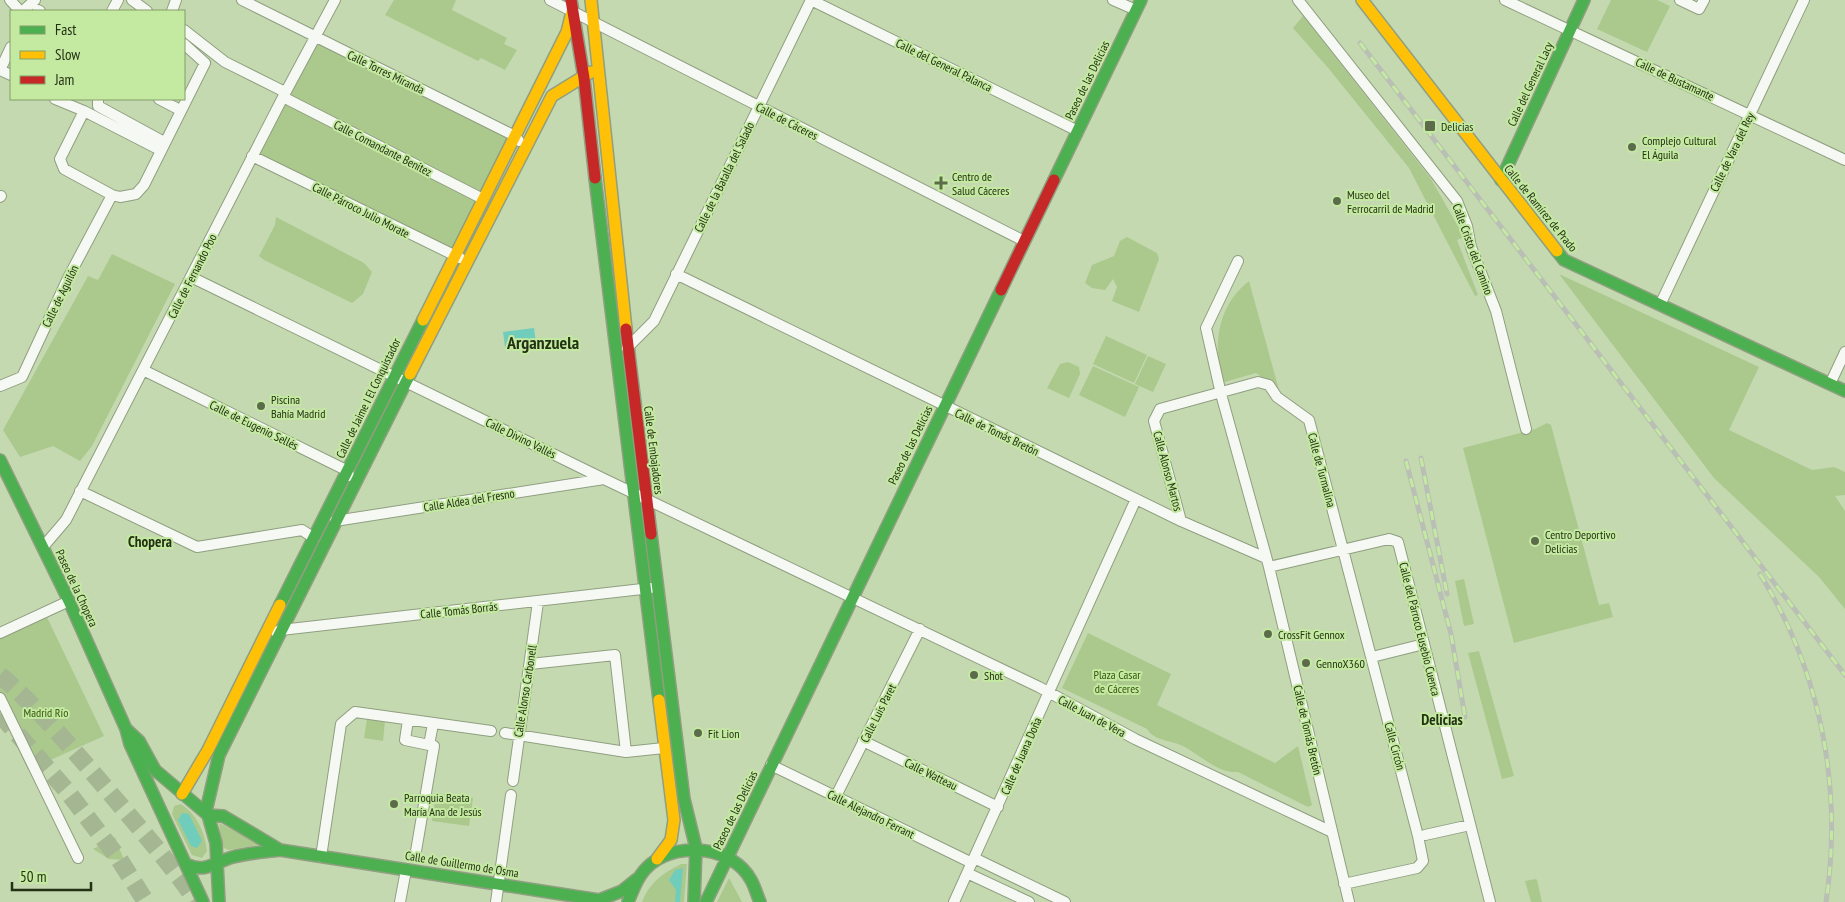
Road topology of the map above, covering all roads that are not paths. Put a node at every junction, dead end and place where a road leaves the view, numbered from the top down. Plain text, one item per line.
1 (10, 0) edge
2 (132, 0) edge
3 (242, 0) edge
4 (334, 0) edge
5 (550, 0) edge
6 (591, 0) edge
7 (811, 0) edge
8 (1113, 0) edge
9 (1298, 0) edge
10 (1505, 0) edge
11 (1584, 0) edge
12 (1680, 0) edge
13 (1704, 0) edge
14 (1804, 0) edge
15 (1365, 1) edge
16 (1138, 5) edge
17 (572, 6) edge
18 (38, 7) edge
19 (20, 10) edge
20 (25, 10) edge
21 (146, 10) edge
22 (593, 23) junction
23 (1570, 30) junction
24 (185, 31) edge
25 (315, 37) junction
26 (185, 45) edge
27 (10, 50) edge
28 (596, 52) junction
29 (10, 75) edge
30 (584, 78) junction
31 (284, 94) junction
32 (57, 100) edge
33 (98, 100) edge
34 (161, 100) edge
35 (759, 106) junction
36 (180, 110) junction
37 (84, 111) junction
38 (1750, 115) junction
39 (1078, 130) junction
40 (515, 136) junction
41 (162, 146) junction
42 (524, 150) junction
43 (252, 156) junction
44 (1845, 160) edge
45 (1501, 180) junction
46 (112, 195) junction
47 (483, 199) junction
48 (1024, 241) junction
49 (471, 256) junction
50 (454, 257) junction
51 (1238, 261) dead end
52 (676, 274) junction
53 (191, 277) junction
54 (1660, 305) junction
55 (627, 348) junction
56 (1845, 352) edge
57 (143, 370) junction
58 (394, 376) junction
59 (407, 382) junction
60 (1830, 384) junction
61 (0, 386) edge
62 (1845, 391) edge
63 (1221, 394) junction
64 (944, 406) junction
65 (1154, 421) joint
66 (1526, 429) dead end
67 (0, 460) edge
68 (348, 471) junction
69 (604, 480) junction
70 (352, 489) junction
71 (80, 491) junction
72 (633, 493) junction
73 (1136, 499) junction
74 (647, 500) junction
75 (335, 521) junction
76 (1181, 521) junction
77 (314, 538) junction
78 (43, 547) junction
79 (1343, 550) junction
80 (1268, 563) junction
81 (657, 587) junction
82 (644, 588) junction
83 (852, 598) junction
84 (69, 601) junction
85 (538, 602) junction
86 (920, 629) junction
87 (281, 630) junction
88 (0, 633) edge
89 (263, 640) junction
90 (1424, 644) junction
91 (1376, 656) dead end
92 (530, 664) junction
93 (1049, 693) junction
94 (0, 698) edge
95 (408, 720) junction
96 (437, 723) junction
97 (126, 730) junction
98 (491, 731) dead end
99 (505, 733) dead end
100 (518, 735) junction
101 (863, 741) junction
102 (664, 748) junction
103 (431, 749) junction
104 (626, 752) junction
105 (771, 765) junction
106 (513, 781) dead end
107 (511, 795) dead end
108 (836, 796) junction
109 (174, 798) junction
110 (998, 807) junction
111 (207, 813) junction
112 (163, 815) junction
113 (1470, 825) junction
114 (1332, 832) junction
115 (1425, 835) dead end
116 (696, 848) junction
117 (280, 850) junction
118 (321, 856) junction
119 (415, 857) dead end
120 (727, 857) junction
121 (78, 858) dead end
122 (657, 859) junction
123 (216, 863) junction
124 (971, 864) junction
125 (188, 865) junction
126 (406, 870) junction
127 (637, 879) junction
128 (499, 884) junction
129 (1344, 884) junction
130 (600, 901) edge
131 (203, 902) edge
132 (219, 902) edge
133 (400, 902) edge
134 (496, 902) edge
135 (628, 902) edge
136 (694, 902) edge
137 (706, 902) edge
138 (760, 902) edge
139 (954, 902) edge
140 (1029, 902) edge
141 (1065, 902) edge
142 (1348, 902) edge
143 (1490, 902) edge

1 - 19 street
2 - 21 street
3 - 25 street, Calle Torres Miranda
4 - 25 street, Calle de Fernando Poo
5 - 17 street, Calle de Cáceres
6 - 22 main road, Calle de Embajadores
7 - 35 street, Calle de la Batalla del Salado
7 - 39 street, Calle del General Palanca
8 - 16 street
9 - 66 street, Calle Cristo del Camino
10 - 23 street, Calle de Bustamante
11 - 23 main road, Calle del General Lacy
12 - 13 street
14 - 38 street, Calle de Vara del Rey
15 - 45 main road, Calle de Ramírez de Prado
16 - 39 main road, Paseo de las Delicias
17 - 22 street, Calle de Cáceres
17 - 30 main road, Calle de Embajadores
17 - 40 main road, Calle de Jaime I El Conquistador
18 - 20 street
22 - 28 main road, Calle de Embajadores
22 - 35 street, Calle de Cáceres
23 - 38 street, Calle de Bustamante
23 - 45 main road, Calle del General Lacy
24 - 31 street
25 - 31 street, Calle de Fernando Poo
25 - 40 street, Calle Torres Miranda
26 - 36 street
27 - 29 street
28 - 30 main road
28 - 55 main road, Calle de Embajadores
30 - 42 main road
30 - 72 main road, Calle de Embajadores
31 - 43 street, Calle de Fernando Poo
31 - 47 street, Calle Comandante Benítez
32 - 37 street
33 - 41 street
34 - 36 street
35 - 48 street, Calle de Cáceres
35 - 52 street, Calle de la Batalla del Salado
36 - 41 street
37 - 41 street
37 - 46 street
38 - 44 street, Calle de Bustamante
38 - 54 street, Calle de Vara del Rey
39 - 48 main road, Paseo de las Delicias
40 - 42 street
40 - 47 main road, Calle de Jaime I El Conquistador
41 - 46 street
42 - 49 main road
43 - 50 street, Calle Párroco Julio Morate
43 - 53 street, Calle de Fernando Poo
45 - 54 main road, Calle de Ramírez de Prado
46 - 61 street, Calle de Aguilón
47 - 50 main road, Calle de Jaime I El Conquistador
48 - 64 main road, Paseo de las Delicias
49 - 50 street, Calle Párroco Julio Morate
49 - 59 main road
50 - 58 main road, Calle de Jaime I El Conquistador
51 - 63 street, Calle de Tomás Bretón
52 - 55 street, Calle de la Batalla del Salado
52 - 64 street, Calle de Tomás Bretón
53 - 57 street, Calle de Fernando Poo
53 - 58 street, Calle Divino Vallés
54 - 60 main road, Calle de Ramírez de Prado
55 - 74 main road, Calle de Embajadores
56 - 60 street
57 - 68 street, Calle de Eugenio Sellés
57 - 71 street, Calle de Fernando Poo
58 - 59 street, Calle Divino Vallés
58 - 68 main road, Calle de Jaime I El Conquistador
59 - 69 street, Calle Divino Vallés
59 - 70 main road
60 - 62 main road, Calle de Ramírez de Prado
63 - 65 street, Calle de Turmalina
63 - 79 street, Calle de Turmalina
63 - 80 street, Calle de Tomás Bretón
64 - 73 street, Calle de Tomás Bretón
64 - 83 main road, Paseo de las Delicias
65 - 76 street, Calle Alonso Martos
67 - 78 main road, Paseo de la Chopera
68 - 70 street
68 - 77 main road, Calle de Jaime I El Conquistador
69 - 72 street, Calle Divino Vallés
69 - 75 street, Calle Aldea del Fresno
70 - 75 main road
71 - 77 street
71 - 78 street, Calle de Fernando Poo
72 - 74 street, Calle Divino Vallés
72 - 82 main road, Calle de Embajadores
73 - 76 street, Calle de Tomás Bretón
73 - 93 street, Calle de Juana Doña
74 - 81 main road, Calle de Embajadores
74 - 83 street, Calle Divino Vallés
75 - 87 main road
76 - 80 street, Calle de Tomás Bretón
77 - 89 main road, Calle de Jaime I El Conquistador
78 - 84 main road, Paseo de la Chopera
79 - 80 street, Calle del Párroco Eusebio Cuenca
79 - 90 street, Calle del Párroco Eusebio Cuenca
79 - 129 street, Calle Circón
80 - 114 street, Calle de Tomás Bretón
81 - 82 street, Calle Tomás Borrás
81 - 116 main road, Calle de Embajadores
82 - 85 street, Calle Tomás Borrás
82 - 102 main road, Calle de Embajadores
83 - 86 street, Calle Juan de Vera
83 - 105 main road, Paseo de las Delicias
84 - 88 street
84 - 97 main road, Paseo de la Chopera
85 - 87 street, Calle Tomás Borrás
85 - 92 street, Calle Alonso Carbonell
86 - 93 street, Calle Juan de Vera
86 - 101 street, Calle Luis Paret
87 - 89 street, Calle Tomás Borrás
87 - 111 main road
89 - 109 main road, Calle de Jaime I El Conquistador
90 - 91 street
90 - 113 street, Calle del Párroco Eusebio Cuenca
92 - 100 street, Calle Alonso Carbonell
92 - 104 street
93 - 110 street, Calle de Juana Doña
93 - 114 street, Calle Juan de Vera
94 - 121 street
95 - 96 street
95 - 103 street
95 - 118 street
96 - 98 street
96 - 103 street
97 - 109 main road, Paseo de la Chopera
97 - 112 main road, Paseo de la Chopera
99 - 100 street
100 - 104 street
100 - 106 street, Calle Alonso Carbonell
101 - 108 street, Calle Luis Paret
101 - 110 street, Calle Watteau
102 - 104 street
102 - 122 main road, Calle de Embajadores
103 - 119 street
105 - 108 street, Calle Alejandro Ferrant
105 - 120 main road, Paseo de las Delicias
107 - 128 street
108 - 124 street, Calle Alejandro Ferrant
109 - 111 main road, Paseo de la Chopera
109 - 112 main road, Calle de Jaime I El Conquistador
110 - 124 street, Calle de Juana Doña
111 - 117 main road, Calle de Guillermo de Osma
111 - 123 main road
112 - 125 main road, Paseo de la Chopera
113 - 115 street
113 - 143 street, Calle del Párroco Eusebio Cuenca
114 - 129 street, Calle de Tomás Bretón
116 - 120 main road
116 - 122 main road
116 - 136 main road, Calle de Embajadores
117 - 118 main road, Calle de Guillermo de Osma
117 - 123 main road, Calle de Guillermo de Osma
118 - 126 main road, Calle de Guillermo de Osma
120 - 137 main road, Paseo de las Delicias
120 - 138 main road
122 - 127 main road, Calle de Embajadores
123 - 125 main road, Calle de Guillermo de Osma
123 - 132 main road
124 - 139 street, Calle de Juana Doña
124 - 140 street, Calle Alejandro Ferrant
124 - 141 street, Calle Alejandro Ferrant
125 - 131 main road
126 - 128 main road, Calle de Guillermo de Osma
126 - 133 street
127 - 130 main road, Calle de Guillermo de Osma
127 - 135 main road
128 - 130 main road, Calle de Guillermo de Osma
128 - 134 street
129 - 142 street, Calle de Tomás Bretón

